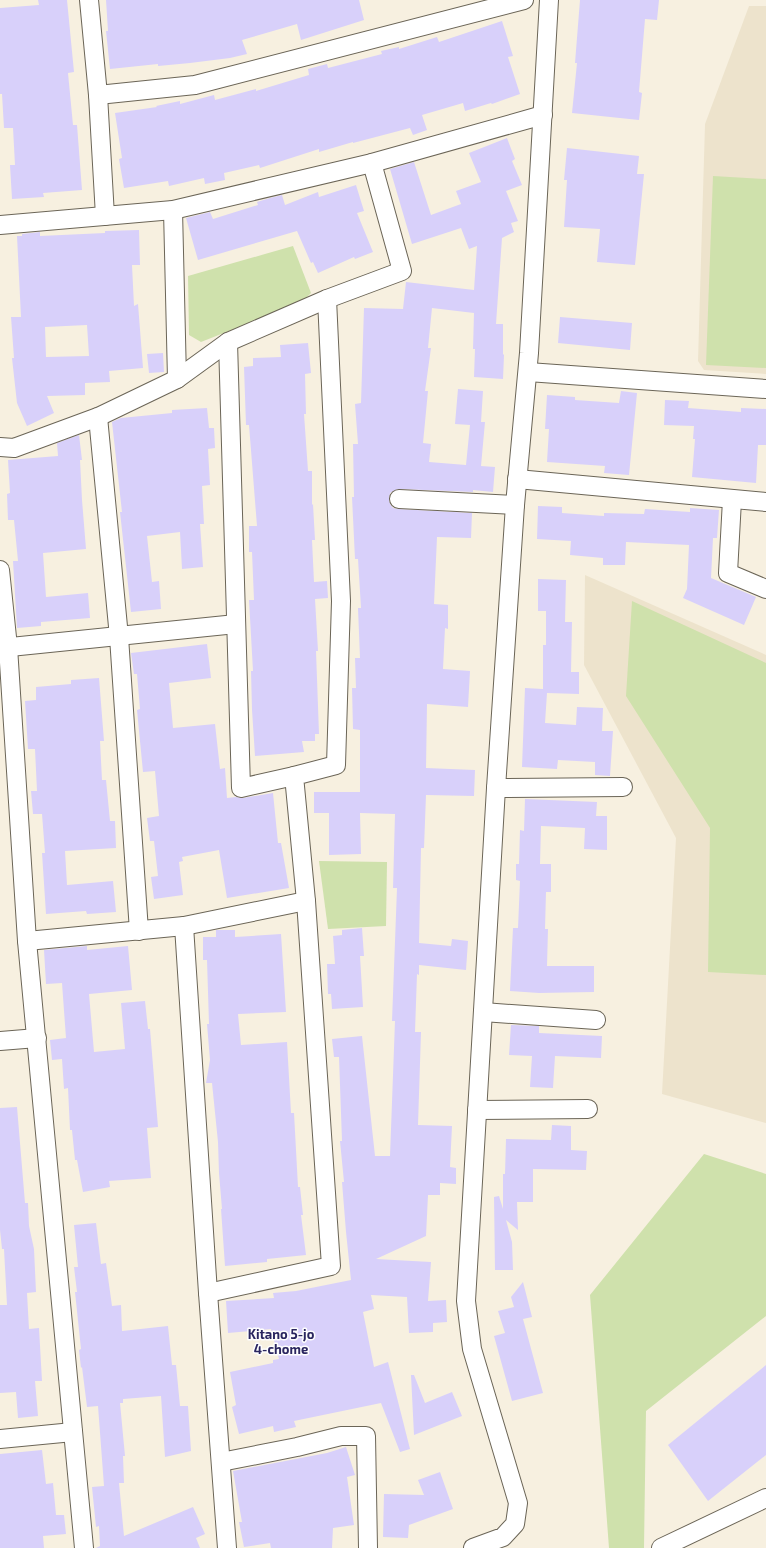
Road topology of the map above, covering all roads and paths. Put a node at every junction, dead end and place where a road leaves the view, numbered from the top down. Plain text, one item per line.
1 (89, 0) edge
2 (524, 0) edge
3 (549, 0) edge
4 (98, 95) junction
5 (543, 115) junction
6 (372, 163) junction
7 (173, 210) junction
8 (105, 216) junction
9 (0, 225) edge
10 (327, 299) junction
11 (228, 342) junction
12 (528, 372) junction
13 (177, 379) junction
14 (766, 389) edge
15 (98, 417) junction
16 (0, 447) edge
17 (517, 479) junction
18 (399, 499) dead end
19 (732, 500) junction
20 (766, 502) edge
21 (515, 504) junction
22 (0, 570) edge
23 (766, 589) edge
24 (236, 624) junction
25 (120, 637) junction
26 (4, 648) edge
27 (294, 776) junction
28 (623, 787) dead end
29 (496, 788) junction
30 (306, 901) junction
31 (184, 926) junction
32 (139, 931) junction
33 (27, 941) junction
34 (483, 1012) junction
35 (596, 1020) dead end
36 (36, 1038) junction
37 (0, 1041) edge
38 (588, 1109) dead end
39 (477, 1110) junction
40 (208, 1293) junction
41 (73, 1432) junction
42 (0, 1439) edge
43 (221, 1462) junction
44 (766, 1498) edge
45 (84, 1548) edge
46 (228, 1548) edge
47 (368, 1548) edge
48 (473, 1548) edge
49 (661, 1548) edge

1 - 4 street
2 - 4 street
3 - 5 street
4 - 8 street
5 - 6 street
5 - 12 street
6 - 7 street
6 - 10 street
7 - 8 street
7 - 13 street
8 - 9 street
10 - 11 street
10 - 27 street
11 - 13 street
11 - 24 street
12 - 14 street
12 - 17 street
13 - 15 street
15 - 16 street
15 - 25 street
17 - 19 street
17 - 21 street
18 - 21 street
19 - 20 street
19 - 23 street
21 - 29 street
22 - 26 street
24 - 25 street
24 - 27 street
25 - 26 street
25 - 32 street
26 - 33 street
27 - 30 street
28 - 29 street
29 - 34 street
30 - 31 street
30 - 40 street
31 - 32 street
31 - 40 street
32 - 33 street
33 - 36 street
34 - 35 street
34 - 39 street
36 - 37 street
36 - 41 street
38 - 39 street
39 - 48 street
40 - 43 street
41 - 42 street
41 - 45 street
43 - 46 street
43 - 47 street
44 - 49 street

